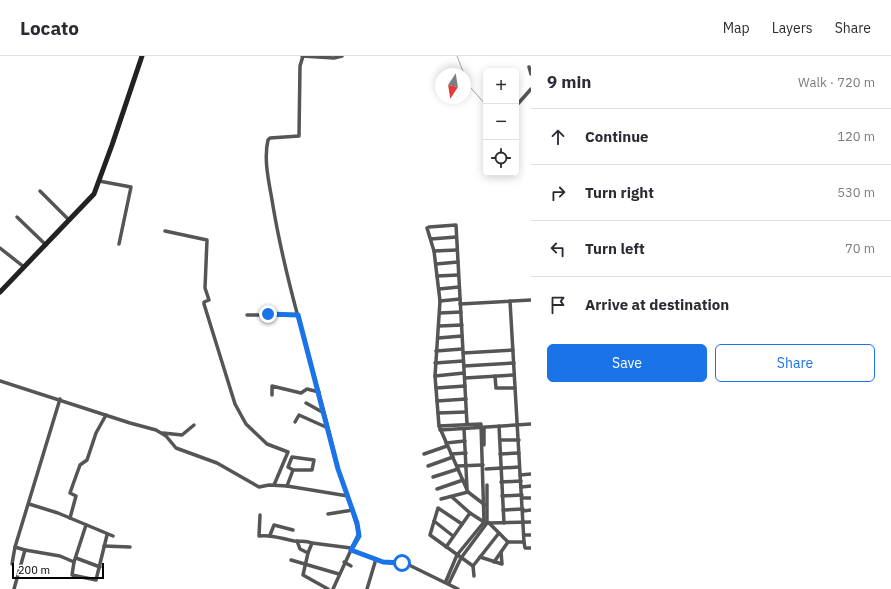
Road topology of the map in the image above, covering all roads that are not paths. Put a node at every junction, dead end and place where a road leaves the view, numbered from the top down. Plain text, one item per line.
1 (142, 56) edge
2 (303, 56) edge
3 (342, 56) edge
4 (529, 67) dead end
5 (531, 74) edge
6 (531, 89) edge
7 (518, 104) edge
8 (98, 181) junction
9 (40, 191) dead end
10 (17, 217) dead end
11 (69, 220) junction
12 (165, 231) dead end
13 (456, 237) junction
14 (431, 239) junction
15 (46, 244) junction
16 (119, 244) dead end
17 (0, 248) edge
18 (457, 250) junction
19 (434, 251) junction
20 (458, 262) junction
21 (436, 264) junction
22 (24, 267) junction
23 (458, 275) junction
24 (437, 276) junction
25 (459, 287) junction
26 (439, 289) junction
27 (0, 292) edge
28 (531, 300) edge
29 (440, 301) junction
30 (460, 302) junction
31 (510, 302) junction
32 (461, 312) junction
33 (440, 313) junction
34 (247, 315) dead end
35 (298, 315) junction
36 (462, 325) junction
37 (440, 326) junction
38 (462, 336) junction
39 (438, 338) junction
40 (513, 350) junction
41 (436, 351) junction
42 (463, 351) junction
43 (463, 361) junction
44 (435, 363) junction
45 (514, 363) junction
46 (464, 366) junction
47 (514, 375) junction
48 (435, 376) junction
49 (464, 376) junction
50 (495, 376) junction
51 (0, 381) edge
52 (465, 386) junction
53 (436, 388) junction
54 (515, 388) junction
55 (319, 392) junction
56 (272, 395) dead end
57 (60, 399) junction
58 (466, 399) junction
59 (437, 401) junction
60 (306, 403) dead end
61 (466, 412) junction
62 (324, 413) junction
63 (438, 413) junction
64 (106, 415) junction
65 (296, 422) dead end
66 (467, 424) junction
67 (518, 424) junction
68 (531, 424) edge
69 (194, 425) dead end
70 (499, 426) junction
71 (328, 428) junction
72 (439, 428) junction
73 (482, 428) junction
74 (464, 429) junction
75 (163, 434) junction
76 (500, 440) junction
77 (519, 440) junction
78 (465, 441) junction
79 (447, 444) junction
80 (466, 453) junction
81 (519, 453) junction
82 (424, 454) dead end
83 (500, 454) junction
84 (452, 456) junction
85 (467, 465) junction
86 (428, 466) dead end
87 (457, 467) junction
88 (484, 467) junction
89 (519, 467) junction
90 (500, 468) junction
91 (293, 470) junction
92 (531, 474) edge
93 (520, 475) junction
94 (433, 477) dead end
95 (463, 480) junction
96 (521, 481) junction
97 (501, 482) junction
98 (274, 485) junction
99 (287, 486) junction
100 (531, 486) edge
101 (521, 487) junction
102 (437, 489) dead end
103 (468, 490) junction
104 (348, 496) junction
105 (502, 496) junction
106 (452, 497) junction
107 (522, 497) junction
108 (531, 498) edge
109 (441, 499) dead end
110 (30, 504) junction
111 (485, 505) junction
112 (353, 510) junction
113 (503, 510) junction
114 (523, 510) junction
115 (531, 510) edge
116 (470, 513) junction
117 (328, 514) dead end
118 (260, 515) dead end
119 (70, 518) junction
120 (434, 521) junction
121 (531, 522) edge
122 (487, 523) junction
123 (504, 523) junction
124 (524, 523) junction
125 (462, 524) junction
126 (86, 525) junction
127 (293, 530) dead end
128 (499, 533) junction
129 (107, 535) junction
130 (270, 535) junction
131 (524, 535) junction
132 (531, 535) edge
133 (113, 536) dead end
134 (453, 536) junction
135 (297, 541) junction
136 (508, 542) junction
137 (524, 542) junction
138 (312, 543) junction
139 (104, 546) junction
140 (15, 547) junction
141 (130, 547) dead end
142 (446, 547) junction
143 (531, 548) edge
144 (351, 549) junction
145 (25, 550) junction
146 (501, 552) junction
147 (308, 553) junction
148 (459, 556) junction
149 (480, 557) junction
150 (376, 559) junction
151 (75, 560) junction
152 (291, 560) dead end
153 (344, 562) junction
154 (494, 562) junction
155 (12, 564) dead end
156 (306, 564) junction
157 (351, 566) dead end
158 (473, 566) junction
159 (100, 567) junction
160 (339, 574) junction
161 (474, 576) dead end
162 (448, 582) junction
163 (14, 589) edge
164 (328, 589) edge
165 (333, 589) edge
166 (367, 589) edge
167 (458, 589) edge

1 - 8 main road
2 - 3 street
2 - 35 street
4 - 5 street
6 - 7 street
8 - 11 main road
8 - 16 street
9 - 11 street
10 - 15 street
11 - 15 main road
12 - 98 street
13 - 14 street
13 - 14 street
13 - 18 street
14 - 19 street
15 - 22 main road
17 - 22 street
18 - 19 street
18 - 20 street
19 - 21 street
20 - 21 street
20 - 23 street
21 - 24 street
22 - 27 main road
23 - 24 street
23 - 25 street
24 - 26 street
25 - 26 street
25 - 30 street
26 - 29 street
28 - 31 street
29 - 30 street
29 - 33 street
30 - 31 street
30 - 32 street
31 - 40 street
32 - 33 street
32 - 36 street
33 - 37 street
34 - 35 street
35 - 55 street
36 - 37 street
36 - 38 street
37 - 39 street
38 - 39 street
38 - 42 street
39 - 41 street
40 - 42 street
40 - 45 street
41 - 42 street
41 - 44 street
42 - 43 street
43 - 44 street
43 - 46 street
44 - 48 street
45 - 46 street
45 - 47 street
46 - 49 street
47 - 50 street
47 - 54 street
48 - 49 street
48 - 53 street
49 - 50 street
49 - 52 street
50 - 54 street
51 - 57 street
52 - 53 street
52 - 58 street
53 - 59 street
54 - 67 street
55 - 56 street
55 - 62 street
57 - 64 street
57 - 110 street
58 - 59 street
58 - 61 street
59 - 63 street
60 - 62 street
61 - 63 street
61 - 66 street
62 - 71 street
63 - 72 street
64 - 75 street
64 - 119 street
65 - 71 street
66 - 72 street
66 - 73 street
67 - 68 street
67 - 70 street
67 - 77 street
69 - 75 street
70 - 73 street
70 - 76 street
71 - 104 street
72 - 74 street
72 - 79 street
73 - 74 street
73 - 88 street
74 - 78 street
75 - 98 street
76 - 77 street
76 - 83 street
77 - 81 street
78 - 79 street
78 - 80 street
79 - 82 street
79 - 84 street
80 - 84 street
80 - 85 street
81 - 83 street
81 - 89 street
83 - 90 street
84 - 86 street
84 - 87 street
85 - 87 street
85 - 88 street
85 - 103 street
87 - 94 street
87 - 95 street
88 - 90 street
88 - 111 street
88 - 122 street
89 - 90 street
89 - 93 street
90 - 97 street
91 - 91 street
91 - 99 street
92 - 93 street
93 - 96 street
95 - 102 street
95 - 103 street
96 - 97 street
96 - 101 street
97 - 105 street
98 - 99 street
99 - 104 street
100 - 101 street
101 - 107 street
103 - 106 street
103 - 111 street
104 - 112 street
105 - 107 street
105 - 113 street
106 - 109 street
106 - 116 street
107 - 108 street
107 - 114 street
110 - 119 street
110 - 140 street
111 - 122 street
112 - 117 street
112 - 144 street
113 - 114 street
113 - 123 street
114 - 115 street
114 - 124 street
116 - 122 street
116 - 125 street
118 - 130 street
119 - 126 street
120 - 125 street
120 - 134 street
120 - 142 street
121 - 124 street
122 - 123 street
122 - 128 street
122 - 148 street
123 - 124 street
124 - 131 street
125 - 134 street
126 - 129 street
126 - 151 street
127 - 130 street
128 - 136 street
128 - 149 street
129 - 133 street
129 - 139 street
130 - 135 street
131 - 132 street
131 - 137 street
134 - 142 street
135 - 138 street
135 - 147 street
136 - 137 street
136 - 146 street
137 - 143 street
138 - 144 street
138 - 147 street
139 - 141 street
139 - 159 street
140 - 145 street
140 - 155 street
142 - 148 street
144 - 150 street
144 - 153 street
145 - 151 street
145 - 163 street
146 - 154 street
146 - 154 street
147 - 156 street
148 - 158 street
148 - 162 street
149 - 154 street
149 - 158 street
150 - 162 street
150 - 166 street
151 - 159 street
151 - 159 street
152 - 156 street
153 - 157 street
153 - 160 street
156 - 160 street
156 - 164 street
158 - 161 street
160 - 165 street
162 - 167 street

